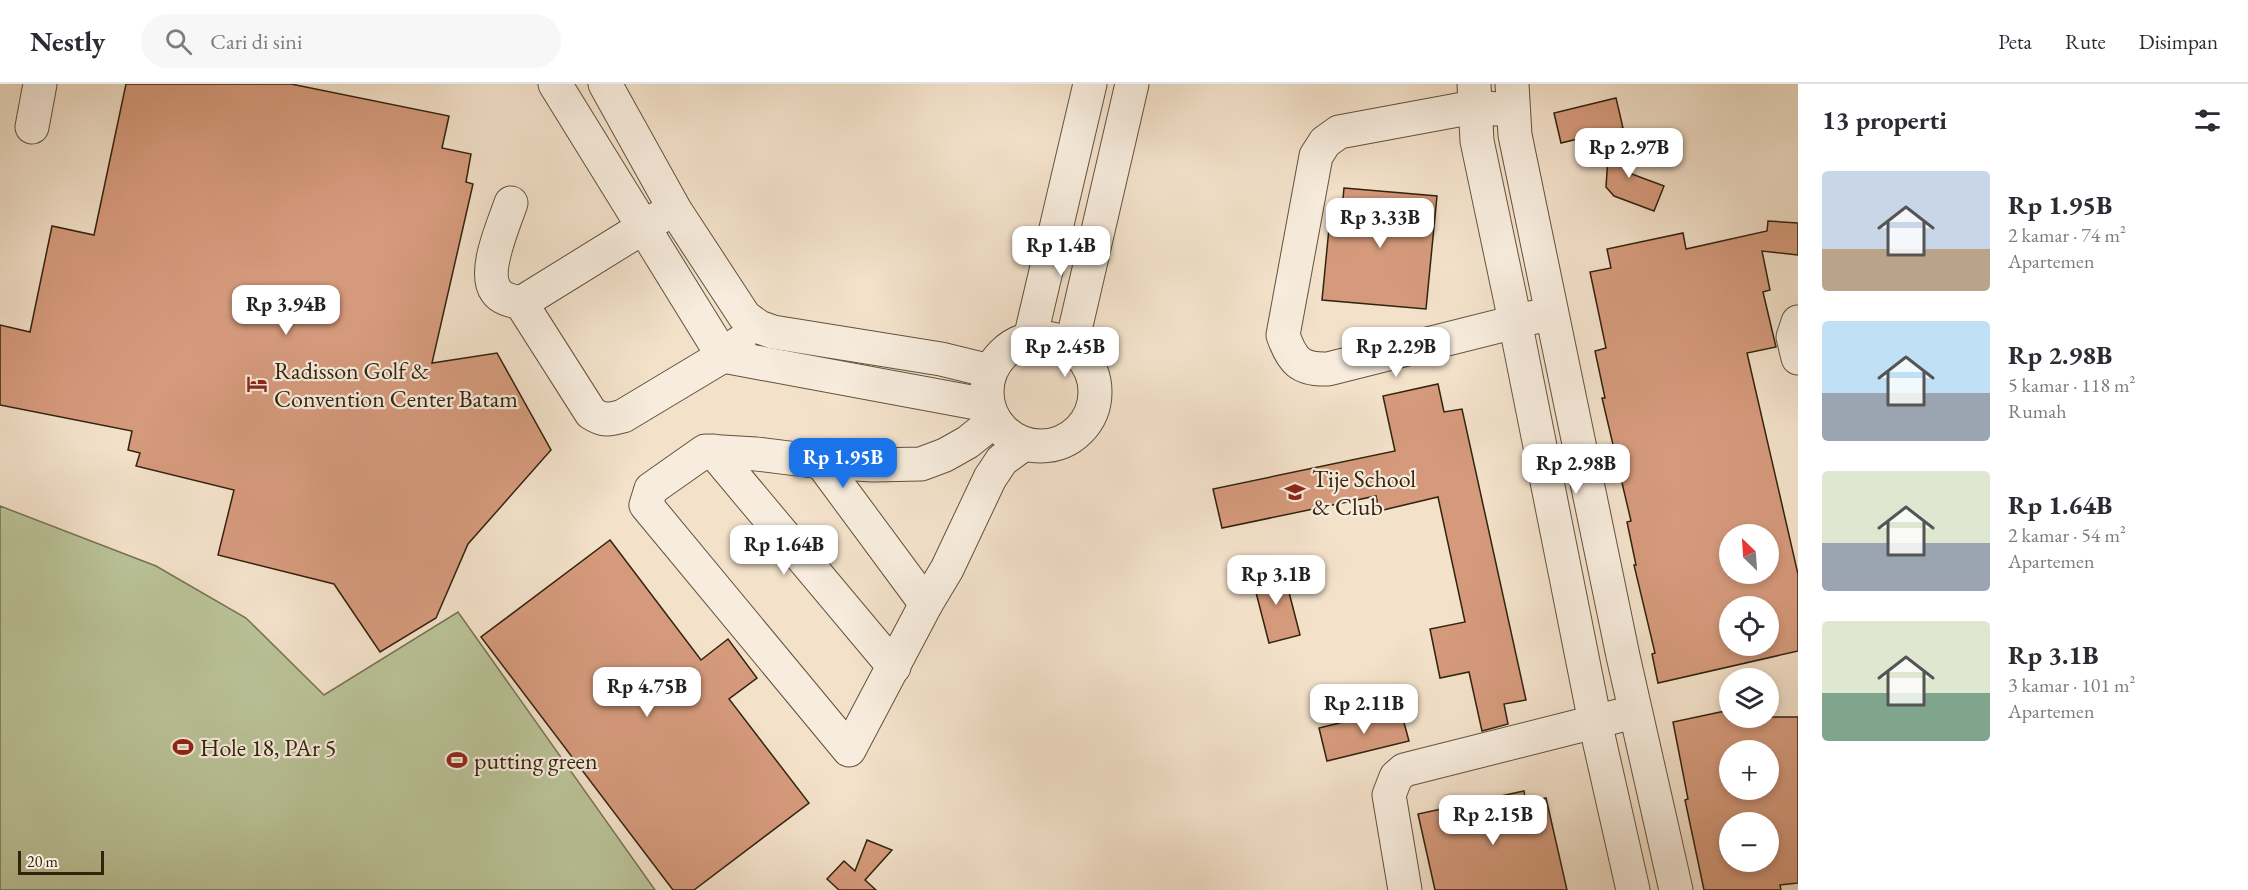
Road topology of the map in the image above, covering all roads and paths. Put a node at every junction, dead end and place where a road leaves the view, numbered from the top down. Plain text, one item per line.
1 (40, 84) edge
2 (555, 84) edge
3 (604, 84) edge
4 (1090, 84) edge
5 (1132, 84) edge
6 (1474, 96) edge
7 (1512, 97) edge
8 (32, 128) dead end
9 (511, 203) dead end
10 (675, 210) junction
11 (642, 227) junction
12 (521, 303) junction
13 (1552, 313) junction
14 (1515, 321) junction
15 (1798, 322) edge
16 (759, 327) junction
17 (1030, 339) junction
18 (1071, 347) junction
19 (723, 356) junction
20 (1798, 358) edge
21 (990, 371) junction
22 (991, 413) junction
23 (1024, 444) junction
24 (713, 451) junction
25 (821, 462) junction
26 (926, 604) junction
27 (894, 667) junction
28 (1637, 712) junction
29 (1595, 722) junction
30 (1405, 890) edge
31 (1632, 890) edge
32 (1676, 890) edge

1 - 8 street
2 - 11 street
3 - 10 street
4 - 17 street
5 - 18 street
6 - 7 street
6 - 14 street
6 - 14 street
7 - 13 street
9 - 12 street
10 - 11 street
10 - 16 street
11 - 12 street
11 - 19 street
12 - 19 street
13 - 14 street
13 - 28 street
14 - 29 street
15 - 20 street
16 - 19 street
16 - 21 street
17 - 18 street
17 - 21 street
18 - 23 street
19 - 22 street
21 - 22 street
22 - 23 street
22 - 25 street
23 - 26 street
24 - 25 street
24 - 27 street
24 - 27 street
25 - 26 street
26 - 27 street
28 - 29 street
28 - 32 street
29 - 30 street
29 - 31 street

